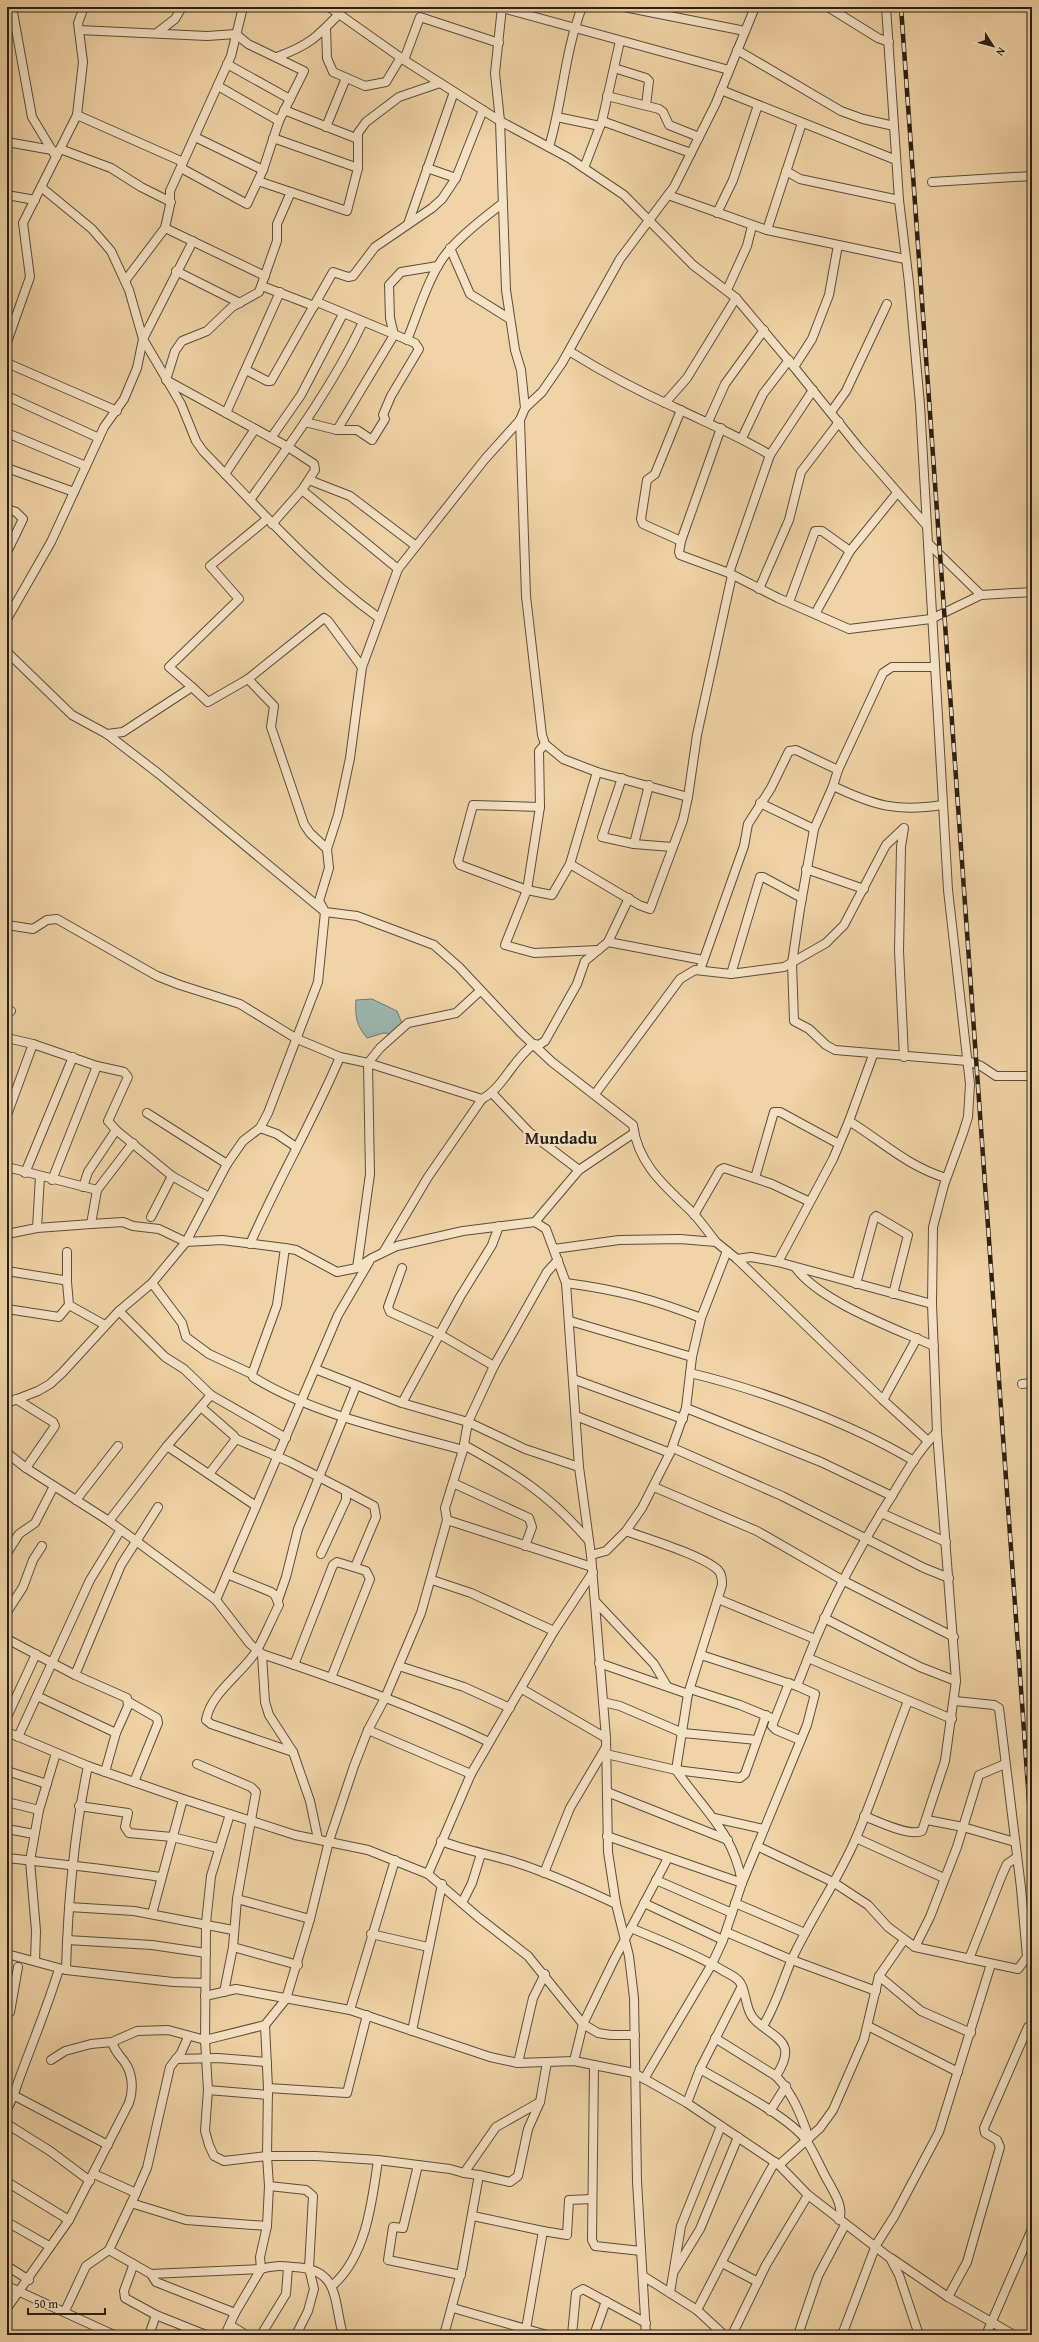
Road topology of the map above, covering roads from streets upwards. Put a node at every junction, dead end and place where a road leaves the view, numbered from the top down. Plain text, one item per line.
1 (12, 7) edge
2 (84, 7) edge
3 (182, 7) edge
4 (242, 7) edge
5 (329, 7) edge
6 (502, 7) edge
7 (582, 7) edge
8 (624, 7) edge
9 (755, 7) edge
10 (828, 7) edge
11 (886, 7) edge
12 (519, 10) edge
13 (339, 14) junction
14 (326, 28) junction
15 (574, 28) junction
16 (79, 30) junction
17 (745, 31) junction
18 (158, 32) junction
19 (236, 34) junction
20 (620, 41) junction
21 (888, 42) junction
22 (499, 43) junction
23 (738, 50) junction
24 (277, 57) junction
25 (403, 59) junction
26 (227, 64) junction
27 (614, 68) junction
28 (729, 70) junction
29 (346, 78) junction
30 (440, 83) junction
31 (218, 86) junction
32 (721, 90) junction
33 (454, 92) junction
34 (608, 96) junction
35 (290, 99) junction
36 (646, 105) junction
37 (758, 105) junction
38 (284, 110) junction
39 (482, 110) junction
40 (77, 115) junction
41 (557, 117) junction
42 (279, 121) junction
43 (500, 122) junction
44 (802, 123) junction
45 (601, 124) junction
46 (894, 126) junction
47 (326, 127) junction
48 (194, 137) junction
49 (699, 137) junction
50 (274, 138) junction
51 (358, 139) junction
52 (7, 142) edge
53 (549, 147) junction
54 (56, 152) junction
55 (691, 153) junction
56 (896, 160) junction
57 (182, 165) junction
58 (358, 168) junction
59 (427, 168) junction
60 (584, 168) junction
61 (263, 170) junction
62 (786, 171) junction
63 (1032, 176) edge
64 (456, 178) junction
65 (258, 181) junction
66 (932, 182) dead end
67 (41, 187) junction
68 (290, 192) junction
69 (7, 195) edge
70 (668, 195) junction
71 (35, 200) junction
72 (899, 200) junction
73 (171, 202) junction
74 (503, 203) junction
75 (717, 213) junction
76 (648, 220) junction
77 (408, 224) junction
78 (752, 226) junction
79 (165, 228) junction
80 (767, 230) junction
81 (193, 241) junction
82 (838, 245) junction
83 (450, 248) junction
84 (905, 259) junction
85 (438, 266) junction
86 (176, 271) junction
87 (265, 276) junction
88 (125, 281) junction
89 (262, 286) junction
90 (727, 290) junction
91 (280, 292) junction
92 (736, 298) junction
93 (240, 303) junction
94 (315, 304) junction
95 (887, 304) dead end
96 (343, 314) junction
97 (510, 319) junction
98 (363, 322) junction
99 (764, 330) junction
100 (394, 334) junction
101 (143, 339) junction
102 (407, 340) junction
103 (7, 342) edge
104 (569, 351) junction
105 (7, 363) edge
106 (792, 363) junction
107 (246, 370) junction
108 (166, 380) junction
109 (813, 390) junction
110 (7, 396) edge
111 (665, 403) junction
112 (525, 408) junction
113 (681, 410) junction
114 (117, 411) junction
115 (831, 412) junction
116 (226, 413) junction
117 (520, 420) junction
118 (306, 422) junction
119 (708, 422) junction
120 (839, 422) junction
121 (721, 428) junction
122 (255, 429) junction
123 (337, 430) junction
124 (7, 433) edge
125 (99, 438) junction
126 (271, 438) junction
127 (742, 438) junction
128 (288, 447) junction
129 (770, 455) junction
130 (86, 466) junction
131 (7, 468) edge
132 (225, 474) junction
133 (308, 480) junction
134 (302, 490) junction
135 (74, 492) junction
136 (897, 493) junction
137 (250, 500) junction
138 (7, 509) edge
139 (269, 521) junction
140 (927, 526) junction
141 (681, 541) junction
142 (929, 544) junction
143 (416, 546) junction
144 (850, 551) junction
145 (7, 552) edge
146 (398, 569) junction
147 (731, 574) junction
148 (759, 589) junction
149 (1032, 592) edge
150 (981, 595) junction
151 (789, 602) junction
152 (815, 614) junction
153 (380, 618) junction
154 (7, 619) edge
155 (931, 619) junction
156 (7, 652) edge
157 (933, 666) junction
158 (362, 668) junction
159 (248, 679) junction
160 (192, 687) junction
161 (107, 734) junction
162 (545, 744) junction
163 (838, 770) junction
164 (597, 772) junction
165 (622, 778) junction
166 (649, 784) junction
167 (834, 786) junction
168 (688, 797) junction
169 (760, 803) junction
170 (942, 805) junction
171 (540, 807) junction
172 (814, 829) junction
173 (634, 844) junction
174 (672, 847) junction
175 (327, 849) junction
176 (570, 864) junction
177 (806, 868) junction
178 (864, 889) junction
179 (527, 890) junction
180 (629, 898) junction
181 (802, 898) junction
182 (325, 912) junction
183 (7, 925) edge
184 (608, 942) junction
185 (598, 950) junction
186 (703, 960) junction
187 (792, 963) junction
188 (700, 970) junction
189 (731, 974) junction
190 (480, 991) junction
191 (7, 1038) edge
192 (297, 1039) junction
193 (33, 1044) junction
194 (534, 1044) junction
195 (873, 1055) junction
196 (74, 1057) junction
197 (340, 1057) junction
198 (904, 1057) junction
199 (968, 1061) junction
200 (368, 1063) junction
201 (97, 1066) junction
202 (1032, 1076) edge
203 (492, 1093) junction
204 (595, 1094) junction
205 (482, 1099) junction
206 (147, 1113) dead end
207 (7, 1115) edge
208 (849, 1121) junction
209 (260, 1128) junction
210 (116, 1130) junction
211 (634, 1133) junction
212 (133, 1143) junction
213 (839, 1144) junction
214 (296, 1147) junction
215 (228, 1164) junction
216 (7, 1167) edge
217 (579, 1170) junction
218 (26, 1173) junction
219 (40, 1176) junction
220 (172, 1176) junction
221 (755, 1178) junction
222 (946, 1178) junction
223 (52, 1180) junction
224 (82, 1187) junction
225 (97, 1190) junction
226 (209, 1197) junction
227 (808, 1201) junction
228 (694, 1215) junction
229 (151, 1217) dead end
230 (535, 1222) junction
231 (92, 1224) junction
232 (499, 1226) junction
233 (38, 1228) junction
234 (7, 1234) edge
235 (186, 1242) junction
236 (716, 1242) junction
237 (250, 1244) junction
238 (285, 1248) junction
239 (554, 1249) junction
240 (384, 1251) junction
241 (727, 1251) junction
242 (67, 1252) dead end
243 (372, 1258) junction
244 (738, 1259) junction
245 (558, 1260) junction
246 (778, 1262) junction
247 (795, 1267) junction
248 (357, 1268) junction
249 (402, 1268) dead end
250 (7, 1271) edge
251 (67, 1282) junction
252 (152, 1283) junction
253 (566, 1283) junction
254 (856, 1284) junction
255 (893, 1294) junction
256 (932, 1304) junction
257 (69, 1305) junction
258 (7, 1309) edge
259 (118, 1311) junction
260 (701, 1318) junction
261 (570, 1321) junction
262 (105, 1324) junction
263 (439, 1334) junction
264 (917, 1338) junction
265 (934, 1346) junction
266 (692, 1357) junction
267 (494, 1366) junction
268 (315, 1369) junction
269 (690, 1373) junction
270 (252, 1374) junction
271 (573, 1379) junction
272 (1032, 1383) edge
273 (1022, 1384) dead end
274 (356, 1386) junction
275 (211, 1395) junction
276 (16, 1399) junction
277 (883, 1400) junction
278 (302, 1401) junction
279 (7, 1403) edge
280 (402, 1403) junction
281 (200, 1407) junction
282 (686, 1408) junction
283 (344, 1416) junction
284 (576, 1416) junction
285 (683, 1419) junction
286 (468, 1422) junction
287 (937, 1432) junction
288 (286, 1438) junction
289 (236, 1439) junction
290 (928, 1441) junction
291 (118, 1446) dead end
292 (167, 1446) junction
293 (463, 1448) junction
294 (672, 1450) junction
295 (7, 1452) edge
296 (277, 1458) junction
297 (914, 1461) junction
298 (26, 1468) junction
299 (579, 1468) junction
300 (208, 1474) junction
301 (319, 1477) junction
302 (453, 1483) junction
303 (54, 1486) junction
304 (654, 1487) junction
305 (346, 1491) junction
306 (892, 1496) junction
307 (76, 1500) junction
308 (256, 1506) junction
309 (158, 1507) dead end
310 (881, 1513) junction
311 (447, 1520) junction
312 (109, 1521) junction
313 (120, 1531) junction
314 (626, 1531) junction
315 (866, 1539) junction
316 (136, 1540) junction
317 (590, 1542) junction
318 (946, 1542) junction
319 (42, 1546) dead end
320 (525, 1546) junction
321 (7, 1553) edge
322 (321, 1554) dead end
323 (592, 1555) junction
324 (355, 1567) junction
325 (592, 1569) junction
326 (227, 1574) junction
327 (949, 1578) junction
328 (432, 1580) junction
329 (844, 1581) junction
330 (718, 1599) junction
331 (216, 1600) junction
332 (278, 1600) junction
333 (595, 1601) junction
334 (7, 1612) edge
335 (824, 1618) junction
336 (554, 1631) junction
337 (954, 1636) junction
338 (7, 1639) edge
339 (815, 1639) junction
340 (260, 1652) junction
341 (36, 1654) junction
342 (701, 1655) junction
343 (808, 1658) junction
344 (52, 1662) junction
345 (599, 1663) junction
346 (294, 1665) junction
347 (399, 1666) junction
348 (75, 1675) junction
349 (331, 1678) junction
350 (956, 1681) junction
351 (793, 1684) junction
352 (667, 1686) junction
353 (522, 1688) junction
354 (689, 1692) junction
355 (37, 1696) junction
356 (385, 1698) junction
357 (908, 1701) junction
358 (955, 1701) junction
359 (128, 1702) junction
360 (603, 1702) junction
361 (510, 1708) junction
362 (7, 1716) edge
363 (770, 1717) junction
364 (952, 1719) junction
365 (368, 1730) junction
366 (7, 1732) edge
367 (116, 1733) junction
368 (683, 1733) junction
369 (18, 1737) junction
370 (757, 1740) junction
371 (800, 1740) junction
372 (489, 1742) junction
373 (606, 1746) junction
374 (293, 1752) junction
375 (56, 1753) junction
376 (197, 1764) dead end
377 (1005, 1764) junction
378 (88, 1766) junction
379 (676, 1770) junction
380 (7, 1771) edge
381 (105, 1772) junction
382 (471, 1774) junction
383 (134, 1782) junction
384 (46, 1784) junction
385 (607, 1792) junction
386 (183, 1799) junction
387 (7, 1802) edge
388 (80, 1806) junction
389 (39, 1810) junction
390 (230, 1814) junction
391 (864, 1816) junction
392 (714, 1818) junction
393 (927, 1820) junction
394 (252, 1821) junction
395 (964, 1827) junction
396 (7, 1829) edge
397 (764, 1829) junction
398 (34, 1834) junction
399 (607, 1836) junction
400 (172, 1837) junction
401 (856, 1838) junction
402 (318, 1839) junction
403 (728, 1840) junction
404 (329, 1841) junction
405 (441, 1841) junction
406 (1015, 1842) junction
407 (757, 1846) junction
408 (218, 1848) junction
409 (481, 1854) junction
410 (1017, 1857) junction
411 (7, 1858) edge
412 (668, 1858) junction
413 (395, 1860) junction
414 (30, 1861) junction
415 (72, 1866) junction
416 (544, 1873) junction
417 (428, 1874) junction
418 (160, 1877) junction
419 (944, 1878) junction
420 (656, 1880) junction
421 (833, 1882) junction
422 (442, 1884) junction
423 (742, 1884) junction
424 (237, 1898) junction
425 (735, 1902) junction
426 (462, 1903) junction
427 (644, 1903) junction
428 (616, 1904) junction
429 (69, 1907) junction
430 (732, 1913) junction
431 (152, 1914) junction
432 (310, 1919) junction
433 (206, 1923) junction
434 (631, 1928) junction
435 (233, 1930) junction
436 (805, 1933) junction
437 (371, 1934) junction
438 (724, 1936) junction
439 (67, 1940) junction
440 (625, 1940) junction
441 (904, 1940) junction
442 (916, 1946) junction
443 (233, 1947) junction
444 (428, 1947) junction
445 (206, 1953) junction
446 (7, 1954) edge
447 (969, 1959) junction
448 (35, 1960) junction
449 (792, 1960) junction
450 (712, 1964) junction
451 (991, 1964) junction
452 (298, 1965) junction
453 (18, 1967) dead end
454 (63, 1969) junction
455 (544, 1974) junction
456 (879, 1976) junction
457 (205, 1983) junction
458 (741, 1988) junction
459 (876, 1991) junction
460 (224, 1992) junction
461 (205, 1996) junction
462 (286, 1999) junction
463 (350, 2010) junction
464 (367, 2015) junction
465 (7, 2016) edge
466 (583, 2024) junction
467 (265, 2026) junction
468 (763, 2026) junction
469 (868, 2026) junction
470 (1028, 2027) dead end
471 (412, 2031) junction
472 (971, 2032) junction
473 (635, 2035) junction
474 (188, 2037) junction
475 (715, 2038) junction
476 (205, 2040) junction
477 (112, 2042) junction
478 (176, 2059) junction
479 (206, 2059) junction
480 (51, 2060) dead end
481 (574, 2061) junction
482 (267, 2062) junction
483 (547, 2062) junction
484 (518, 2063) junction
485 (594, 2065) junction
486 (700, 2068) junction
487 (958, 2072) junction
488 (634, 2073) junction
489 (776, 2076) junction
490 (644, 2079) junction
491 (786, 2086) junction
492 (208, 2090) junction
493 (268, 2092) junction
494 (15, 2096) junction
495 (540, 2102) junction
496 (687, 2103) junction
497 (7, 2109) edge
498 (770, 2111) junction
499 (7, 2124) edge
500 (721, 2126) junction
501 (738, 2137) junction
502 (808, 2139) junction
503 (108, 2145) junction
504 (267, 2156) junction
505 (378, 2160) junction
506 (777, 2164) junction
507 (418, 2165) junction
508 (464, 2173) junction
509 (479, 2175) junction
510 (92, 2177) junction
511 (7, 2182) edge
512 (269, 2186) junction
513 (136, 2193) junction
514 (808, 2195) junction
515 (592, 2199) junction
516 (131, 2203) junction
517 (473, 2216) junction
518 (69, 2220) junction
519 (7, 2222) edge
520 (842, 2223) junction
521 (267, 2226) junction
522 (1032, 2229) edge
523 (543, 2231) junction
524 (49, 2246) junction
525 (876, 2246) junction
526 (109, 2250) junction
527 (642, 2251) junction
528 (890, 2258) junction
529 (722, 2263) junction
530 (7, 2266) edge
531 (134, 2266) junction
532 (288, 2267) junction
533 (309, 2268) junction
534 (261, 2269) junction
535 (674, 2270) junction
536 (151, 2274) junction
537 (461, 2275) junction
538 (643, 2276) junction
539 (29, 2280) junction
540 (758, 2282) junction
541 (7, 2286) edge
542 (332, 2286) junction
543 (19, 2292) junction
544 (670, 2292) junction
545 (948, 2297) junction
546 (606, 2301) junction
547 (7, 2308) edge
548 (452, 2308) junction
549 (697, 2310) junction
550 (65, 2311) junction
551 (235, 2314) junction
552 (156, 2315) junction
553 (646, 2323) junction
554 (992, 2323) junction
555 (230, 2325) junction
556 (340, 2326) junction
557 (526, 2328) junction
558 (114, 2335) edge
559 (149, 2335) edge
560 (206, 2335) edge
561 (225, 2335) edge
562 (246, 2335) edge
563 (261, 2335) edge
564 (296, 2335) edge
565 (336, 2335) edge
566 (343, 2335) edge
567 (444, 2335) edge
568 (547, 2335) edge
569 (572, 2335) edge
570 (594, 2335) edge
571 (646, 2335) edge
572 (724, 2335) edge
573 (732, 2335) edge
574 (798, 2335) edge
575 (842, 2335) edge
576 (919, 2335) edge
577 (986, 2335) edge
578 (1014, 2335) edge

1 - 54 street
2 - 16 street
3 - 18 street
4 - 19 street
5 - 13 street
6 - 12 street
6 - 22 street
7 - 15 street
8 - 17 street
9 - 17 street
10 - 21 street
11 - 21 street
12 - 15 street
13 - 14 street
13 - 25 street
14 - 24 street
14 - 29 street
15 - 20 street
15 - 41 street
16 - 18 street
16 - 40 street
17 - 23 street
18 - 19 street
19 - 24 street
19 - 26 street
20 - 27 street
20 - 28 street
21 - 46 street
22 - 25 street
22 - 43 street
23 - 28 street
23 - 46 street
24 - 35 street
25 - 29 street
25 - 30 street
26 - 31 street
26 - 35 street
27 - 34 street
27 - 36 street
28 - 32 street
29 - 47 street
30 - 33 street
30 - 51 street
31 - 42 street
31 - 48 street
32 - 37 street
32 - 49 street
33 - 39 street
33 - 59 street
34 - 36 street
34 - 45 street
35 - 38 street
36 - 49 street
37 - 44 street
37 - 75 street
38 - 42 street
38 - 47 street
39 - 43 street
39 - 64 street
40 - 54 street
40 - 57 street
41 - 45 street
41 - 53 street
42 - 50 street
43 - 53 street
43 - 74 street
44 - 56 street
44 - 62 street
45 - 55 street
45 - 60 street
46 - 56 street
47 - 51 street
48 - 57 street
48 - 61 street
49 - 55 street
50 - 58 street
50 - 61 street
51 - 58 street
52 - 54 street
53 - 60 street
54 - 67 street
54 - 73 street
55 - 70 street
56 - 72 street
57 - 65 street
57 - 73 street
58 - 68 street
59 - 64 street
59 - 77 street
60 - 76 street
61 - 65 street
62 - 72 street
62 - 80 street
63 - 66 street
64 - 77 street
65 - 68 street
67 - 71 street
67 - 88 street
68 - 87 street
69 - 71 street
70 - 75 street
70 - 76 street
71 - 103 street
72 - 84 street
73 - 79 street
74 - 83 street
74 - 97 street
75 - 78 street
76 - 90 street
76 - 104 street
77 - 94 street
78 - 80 street
78 - 90 street
79 - 81 street
79 - 88 street
80 - 82 street
81 - 86 street
81 - 87 street
82 - 84 street
82 - 106 street
83 - 85 street
83 - 97 street
84 - 140 street
85 - 100 street
85 - 102 street
86 - 93 street
86 - 101 street
87 - 89 street
88 - 101 street
89 - 91 street
89 - 93 street
90 - 92 street
91 - 94 street
91 - 107 street
92 - 99 street
92 - 111 street
93 - 108 street
94 - 96 street
94 - 107 street
95 - 115 street
96 - 98 street
96 - 126 street
97 - 112 street
98 - 100 street
98 - 118 street
99 - 106 street
99 - 119 street
100 - 102 street
100 - 123 street
101 - 108 street
101 - 114 street
102 - 123 street
104 - 111 street
104 - 112 street
105 - 114 street
106 - 109 street
106 - 127 street
107 - 116 street
108 - 116 street
108 - 132 street
109 - 115 street
109 - 129 street
110 - 125 street
111 - 113 street
112 - 117 street
113 - 119 street
113 - 141 street
114 - 125 street
115 - 120 street
116 - 122 street
117 - 143 street
117 - 162 street
118 - 123 street
118 - 128 street
119 - 121 street
120 - 136 street
120 - 148 street
121 - 127 street
121 - 141 street
122 - 126 street
122 - 132 street
124 - 130 street
125 - 130 street
126 - 128 street
127 - 129 street
128 - 133 street
128 - 137 street
129 - 147 street
130 - 135 street
131 - 135 street
132 - 137 street
133 - 134 street
133 - 143 street
134 - 139 street
134 - 146 street
135 - 154 street
136 - 140 street
136 - 144 street
137 - 139 street
138 - 145 street
139 - 153 street
139 - 160 street
140 - 142 street
141 - 147 street
142 - 150 street
142 - 155 street
143 - 146 street
144 - 151 street
144 - 152 street
146 - 153 street
147 - 148 street
147 - 168 street
148 - 151 street
149 - 150 street
150 - 155 street
151 - 152 street
152 - 155 street
153 - 158 street
155 - 157 street
156 - 161 street
157 - 163 street
157 - 170 street
158 - 159 street
158 - 175 street
159 - 160 street
159 - 175 street
160 - 161 street
161 - 182 street
162 - 164 street
162 - 171 street
163 - 167 street
163 - 169 street
164 - 165 street
164 - 176 street
165 - 166 street
165 - 173 street
166 - 168 street
166 - 173 street
167 - 170 street
167 - 172 street
168 - 174 street
169 - 172 street
169 - 186 street
170 - 199 street
171 - 179 street
171 - 179 street
172 - 177 street
173 - 174 street
174 - 180 street
175 - 182 street
176 - 179 street
176 - 180 street
177 - 178 street
177 - 181 street
178 - 187 street
178 - 198 street
179 - 185 street
180 - 184 street
181 - 187 street
181 - 189 street
182 - 190 street
182 - 192 street
183 - 192 street
184 - 185 street
184 - 186 street
185 - 194 street
186 - 188 street
187 - 189 street
187 - 195 street
188 - 189 street
188 - 204 street
190 - 194 street
190 - 200 street
191 - 193 street
192 - 197 street
192 - 209 street
193 - 196 street
193 - 207 street
194 - 203 street
194 - 204 street
195 - 198 street
195 - 208 street
196 - 201 street
196 - 218 street
197 - 200 street
197 - 214 street
198 - 199 street
199 - 202 street
199 - 222 street
200 - 205 street
200 - 248 street
201 - 210 street
201 - 223 street
203 - 205 street
203 - 217 street
204 - 211 street
205 - 240 street
206 - 215 street
208 - 213 street
208 - 222 street
209 - 214 street
209 - 215 street
210 - 212 street
210 - 224 street
211 - 217 street
211 - 228 street
212 - 220 street
212 - 225 street
213 - 221 street
213 - 227 street
214 - 237 street
215 - 226 street
216 - 218 street
217 - 230 street
218 - 219 street
219 - 223 street
219 - 233 street
220 - 226 street
220 - 229 street
221 - 227 street
221 - 228 street
222 - 256 street
223 - 224 street
224 - 225 street
225 - 231 street
226 - 235 street
227 - 246 street
228 - 236 street
230 - 232 street
230 - 239 street
231 - 233 street
231 - 235 street
232 - 240 street
232 - 263 street
233 - 234 street
235 - 237 street
235 - 252 street
236 - 239 street
236 - 241 street
237 - 238 street
238 - 248 street
238 - 270 street
239 - 245 street
240 - 243 street
241 - 244 street
241 - 260 street
242 - 251 street
243 - 248 street
243 - 268 street
244 - 246 street
244 - 277 street
245 - 253 street
245 - 267 street
246 - 247 street
247 - 254 street
247 - 264 street
249 - 263 street
250 - 251 street
251 - 257 street
252 - 259 street
252 - 270 street
253 - 260 street
253 - 261 street
254 - 255 street
254 - 255 street
255 - 256 street
256 - 265 street
257 - 258 street
257 - 262 street
259 - 262 street
259 - 275 street
260 - 266 street
261 - 266 street
261 - 271 street
262 - 276 street
263 - 267 street
263 - 280 street
264 - 265 street
264 - 277 street
265 - 287 street
266 - 269 street
267 - 286 street
268 - 274 street
268 - 278 street
269 - 282 street
269 - 297 street
270 - 278 street
271 - 284 street
271 - 285 street
272 - 273 street
274 - 280 street
274 - 283 street
275 - 281 street
275 - 288 street
276 - 279 street
276 - 298 street
277 - 290 street
278 - 283 street
278 - 288 street
280 - 286 street
281 - 289 street
281 - 292 street
282 - 285 street
282 - 306 street
283 - 293 street
283 - 301 street
284 - 294 street
284 - 299 street
285 - 294 street
286 - 293 street
286 - 299 street
287 - 290 street
287 - 318 street
288 - 296 street
289 - 296 street
289 - 300 street
290 - 297 street
291 - 307 street
292 - 300 street
292 - 312 street
293 - 302 street
293 - 317 street
294 - 304 street
294 - 315 street
295 - 298 street
296 - 301 street
296 - 308 street
297 - 306 street
298 - 303 street
299 - 317 street
300 - 308 street
301 - 305 street
301 - 332 street
302 - 311 street
302 - 320 street
303 - 307 street
303 - 321 street
304 - 314 street
304 - 329 street
305 - 322 street
305 - 324 street
306 - 310 street
307 - 312 street
308 - 326 street
309 - 316 street
310 - 315 street
310 - 318 street
311 - 320 street
311 - 328 street
312 - 313 street
313 - 316 street
313 - 344 street
314 - 323 street
314 - 330 street
315 - 327 street
315 - 329 street
316 - 331 street
316 - 348 street
317 - 323 street
318 - 327 street
319 - 334 street
320 - 325 street
323 - 325 street
324 - 346 street
324 - 349 street
325 - 333 street
325 - 336 street
326 - 331 street
326 - 332 street
327 - 337 street
328 - 336 street
328 - 347 street
329 - 335 street
329 - 337 street
330 - 339 street
330 - 342 street
331 - 340 street
332 - 340 street
333 - 345 street
333 - 352 street
335 - 339 street
335 - 350 street
336 - 353 street
337 - 350 street
338 - 341 street
339 - 343 street
340 - 346 street
340 - 374 street
340 - 374 street
341 - 344 street
341 - 362 street
342 - 351 street
342 - 354 street
343 - 351 street
343 - 357 street
344 - 348 street
344 - 355 street
345 - 352 street
345 - 360 street
346 - 349 street
347 - 356 street
347 - 361 street
348 - 359 street
349 - 356 street
350 - 358 street
351 - 363 street
351 - 371 street
352 - 354 street
353 - 361 street
353 - 373 street
354 - 363 street
354 - 368 street
355 - 367 street
355 - 369 street
356 - 365 street
356 - 372 street
357 - 364 street
357 - 391 street
358 - 364 street
358 - 377 street
359 - 367 street
359 - 383 street
360 - 368 street
360 - 373 street
361 - 372 street
363 - 370 street
363 - 371 street
364 - 393 street
365 - 382 street
365 - 404 street
366 - 369 street
367 - 381 street
368 - 370 street
368 - 379 street
369 - 375 street
370 - 379 street
371 - 397 street
372 - 382 street
373 - 379 street
373 - 385 street
373 - 416 street
374 - 402 street
375 - 378 street
375 - 384 street
376 - 394 street
377 - 395 street
377 - 406 street
378 - 381 street
378 - 388 street
379 - 392 street
380 - 384 street
381 - 383 street
382 - 405 street
383 - 386 street
384 - 389 street
385 - 399 street
385 - 403 street
386 - 390 street
386 - 400 street
387 - 389 street
388 - 400 street
388 - 415 street
389 - 398 street
390 - 394 street
390 - 408 street
391 - 393 street
391 - 401 street
392 - 397 street
392 - 403 street
393 - 395 street
394 - 402 street
394 - 424 street
395 - 406 street
395 - 419 street
396 - 398 street
397 - 407 street
398 - 414 street
399 - 412 street
399 - 428 street
400 - 408 street
400 - 418 street
401 - 419 street
401 - 421 street
402 - 404 street
403 - 423 street
404 - 413 street
404 - 432 street
405 - 409 street
405 - 417 street
406 - 410 street
407 - 421 street
407 - 423 street
408 - 433 street
409 - 416 street
409 - 426 street
410 - 447 street
410 - 451 street
411 - 414 street
412 - 420 street
412 - 423 street
413 - 417 street
413 - 437 street
414 - 415 street
414 - 448 street
415 - 418 street
415 - 429 street
416 - 428 street
417 - 422 street
418 - 431 street
419 - 442 street
420 - 427 street
420 - 430 street
421 - 436 street
421 - 441 street
422 - 426 street
422 - 444 street
423 - 425 street
424 - 432 street
424 - 435 street
425 - 430 street
425 - 436 street
426 - 455 street
427 - 434 street
427 - 438 street
428 - 440 street
429 - 431 street
429 - 439 street
430 - 438 street
431 - 433 street
432 - 452 street
433 - 435 street
433 - 445 street
434 - 440 street
434 - 450 street
435 - 443 street
436 - 449 street
437 - 444 street
437 - 463 street
438 - 449 street
438 - 450 street
439 - 445 street
439 - 454 street
440 - 466 street
440 - 473 street
441 - 442 street
441 - 456 street
442 - 447 street
443 - 452 street
443 - 460 street
444 - 471 street
445 - 457 street
446 - 448 street
447 - 451 street
448 - 454 street
449 - 459 street
449 - 468 street
450 - 458 street
450 - 490 street
451 - 472 street
452 - 462 street
453 - 465 street
454 - 457 street
454 - 494 street
455 - 466 street
455 - 484 street
456 - 459 street
456 - 472 street
457 - 461 street
458 - 468 street
458 - 475 street
459 - 469 street
460 - 461 street
460 - 462 street
461 - 476 street
462 - 463 street
462 - 467 street
463 - 464 street
464 - 471 street
464 - 493 street
466 - 473 street
466 - 481 street
467 - 476 street
467 - 482 street
468 - 489 street
469 - 487 street
469 - 502 street
470 - 545 street
471 - 484 street
472 - 487 street
473 - 488 street
474 - 476 street
474 - 477 street
474 - 478 street
475 - 486 street
475 - 489 street
476 - 479 street
477 - 480 street
477 - 503 street
478 - 479 street
478 - 513 street
479 - 482 street
479 - 492 street
481 - 483 street
481 - 485 street
482 - 493 street
483 - 484 street
483 - 495 street
485 - 488 street
485 - 515 street
486 - 496 street
486 - 498 street
487 - 525 street
488 - 490 street
488 - 527 street
489 - 491 street
490 - 496 street
491 - 498 street
491 - 502 street
492 - 493 street
492 - 504 street
493 - 504 street
494 - 497 street
494 - 503 street
495 - 508 street
495 - 509 street
496 - 500 street
498 - 502 street
499 - 510 street
500 - 501 street
500 - 535 street
501 - 506 street
501 - 535 street
502 - 506 street
502 - 520 street
503 - 510 street
504 - 505 street
504 - 512 street
505 - 507 street
505 - 542 street
506 - 514 street
506 - 529 street
507 - 508 street
507 - 537 street
508 - 509 street
509 - 517 street
510 - 513 street
510 - 518 street
511 - 518 street
512 - 521 street
512 - 533 street
513 - 516 street
514 - 520 street
514 - 540 street
515 - 523 street
515 - 527 street
516 - 521 street
516 - 526 street
517 - 523 street
517 - 537 street
518 - 524 street
519 - 524 street
520 - 525 street
520 - 574 street
521 - 534 street
522 - 554 street
523 - 557 street
524 - 539 street
525 - 528 street
525 - 575 street
526 - 531 street
526 - 550 street
527 - 538 street
528 - 545 street
528 - 576 street
529 - 540 street
529 - 549 street
530 - 539 street
531 - 536 street
531 - 552 street
532 - 533 street
532 - 534 street
532 - 563 street
533 - 542 street
533 - 564 street
534 - 536 street
534 - 551 street
535 - 544 street
536 - 551 street
537 - 548 street
538 - 544 street
538 - 553 street
539 - 543 street
540 - 573 street
541 - 543 street
542 - 556 street
543 - 547 street
543 - 550 street
544 - 549 street
545 - 554 street
546 - 553 street
546 - 569 street
546 - 570 street
548 - 557 street
548 - 567 street
549 - 572 street
550 - 558 street
551 - 555 street
552 - 559 street
552 - 560 street
553 - 571 street
554 - 577 street
554 - 578 street
555 - 561 street
555 - 562 street
556 - 565 street
556 - 566 street
557 - 568 street

